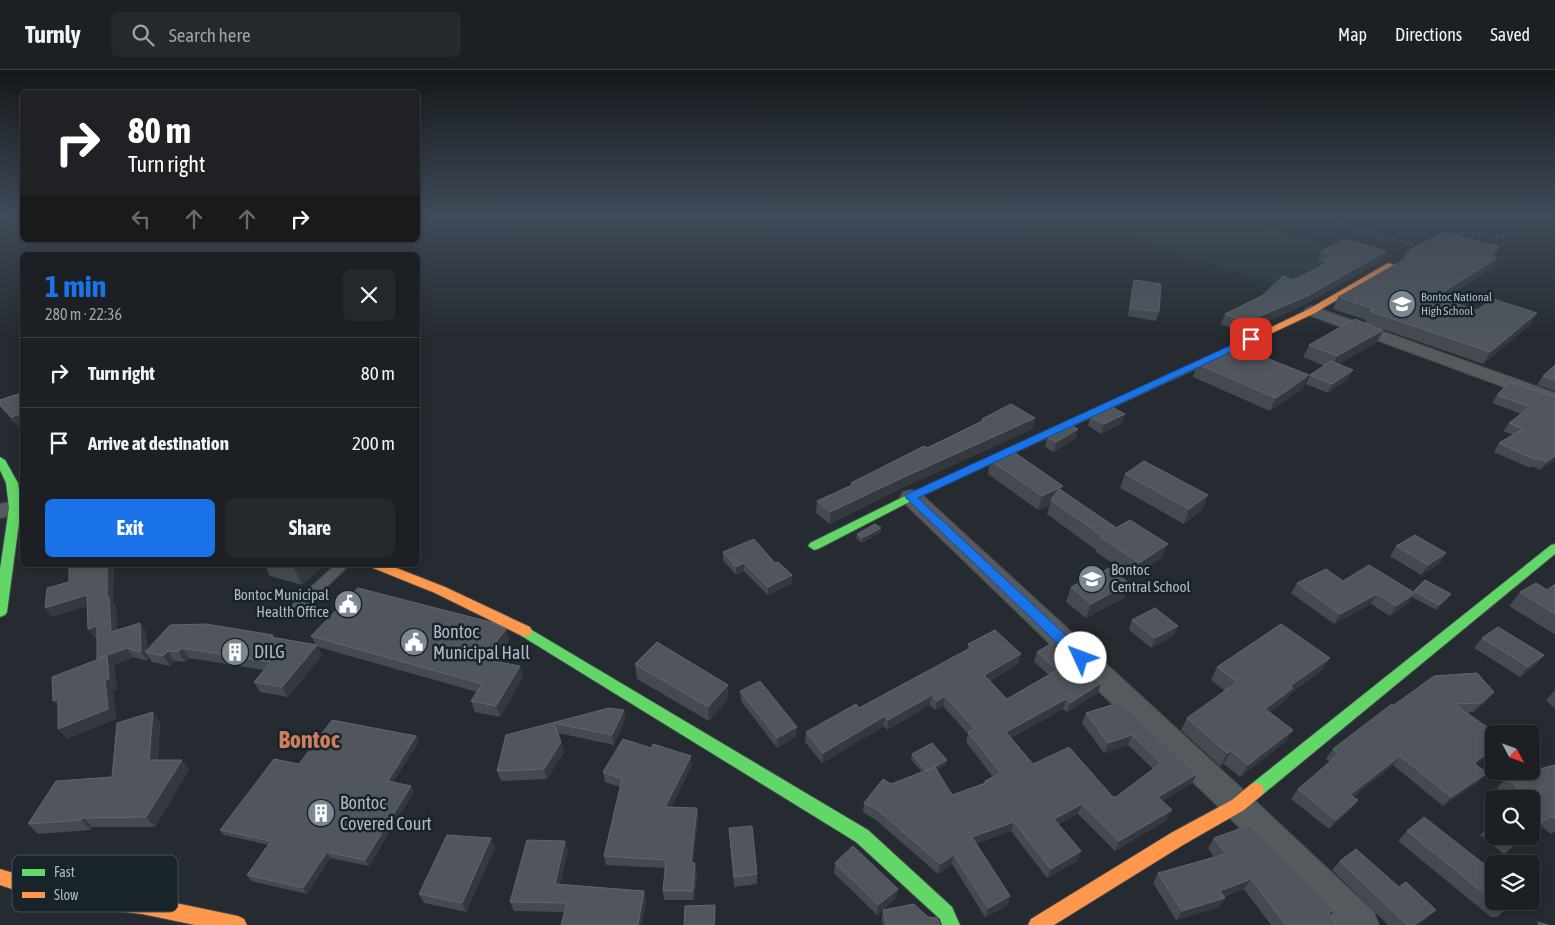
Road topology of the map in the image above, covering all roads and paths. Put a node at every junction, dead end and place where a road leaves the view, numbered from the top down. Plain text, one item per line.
1 (1411, 254) edge
2 (1391, 265) joint
3 (1312, 310) junction
4 (1555, 400) edge
5 (0, 460) edge
6 (911, 497) junction
7 (12, 508) edge
8 (814, 546) dead end
9 (1555, 548) edge
10 (342, 567) edge
11 (382, 567) edge
12 (300, 606) dead end
13 (0, 612) edge
14 (1238, 805) junction
15 (0, 877) edge
16 (12, 881) edge
17 (176, 912) edge
18 (238, 925) edge
19 (951, 925) edge
20 (1036, 925) edge
21 (1361, 925) edge

1 - 2 path
2 - 3 street
3 - 4 street
3 - 6 street
5 - 7 street
6 - 8 street
6 - 14 street
7 - 13 street
9 - 14 street
10 - 12 lane
11 - 19 street
14 - 20 street
14 - 21 street
15 - 16 street
17 - 18 street

